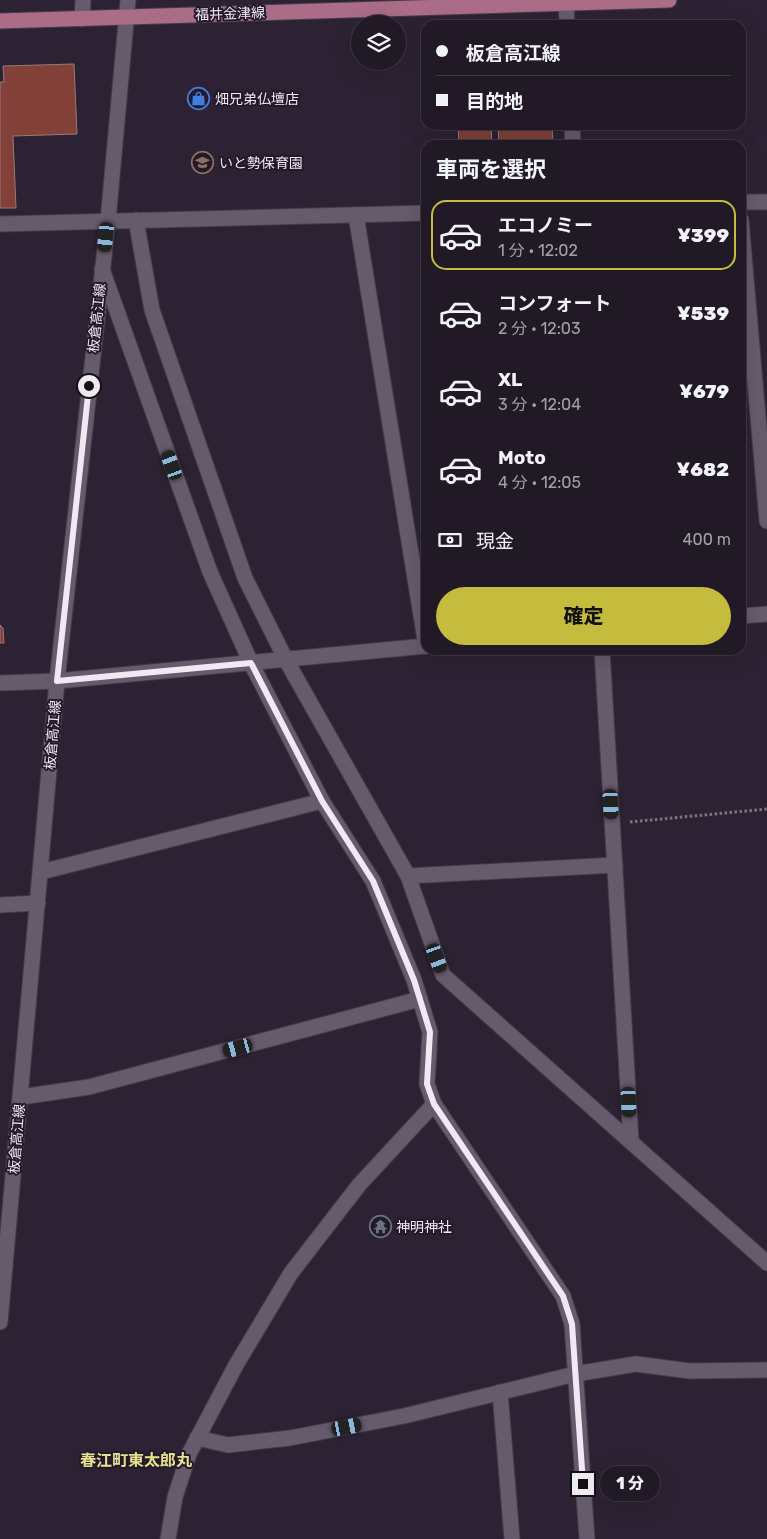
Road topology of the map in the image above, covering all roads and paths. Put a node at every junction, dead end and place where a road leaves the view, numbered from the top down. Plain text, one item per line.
1 (83, 0) edge
2 (128, 0) edge
3 (669, 0) edge
4 (566, 2) edge
5 (126, 17) junction
6 (82, 19) junction
7 (568, 20) edge
8 (0, 21) edge
9 (746, 202) edge
10 (767, 202) edge
11 (421, 213) edge
12 (356, 215) junction
13 (136, 220) junction
14 (108, 221) junction
15 (0, 224) edge
16 (102, 269) junction
17 (746, 278) edge
18 (767, 521) edge
19 (767, 614) edge
20 (421, 615) edge
21 (746, 616) edge
22 (421, 646) edge
23 (602, 655) edge
24 (286, 660) junction
25 (251, 663) junction
26 (57, 681) junction
27 (0, 683) edge
28 (322, 801) junction
29 (767, 809) edge
30 (612, 823) junction
31 (615, 865) junction
32 (41, 872) junction
33 (408, 876) junction
34 (38, 903) junction
35 (0, 905) edge
36 (420, 999) junction
37 (21, 1096) junction
38 (434, 1104) junction
39 (631, 1141) junction
40 (767, 1263) edge
41 (0, 1322) edge
42 (767, 1370) edge
43 (576, 1374) junction
44 (500, 1392) junction
45 (197, 1438) junction
46 (168, 1539) edge
47 (512, 1539) edge
48 (587, 1539) edge

1 - 6 street
2 - 5 street, 板倉高江線
3 - 4 main road, 福井金津線
4 - 5 main road, 福井金津線
4 - 7 street
5 - 6 main road, 福井金津線
5 - 14 street, 板倉高江線
6 - 8 main road, 福井金津線
9 - 10 street
11 - 12 street
12 - 13 street
12 - 20 street
13 - 14 street
13 - 24 street
14 - 15 street
14 - 16 street, 板倉高江線
16 - 25 street
16 - 26 street, 板倉高江線
17 - 18 street
19 - 21 street
22 - 24 street
23 - 30 street
24 - 25 street
24 - 33 street
25 - 26 street
25 - 28 street
26 - 27 street
26 - 32 street, 板倉高江線
28 - 32 street
28 - 36 street
29 - 30 path
30 - 31 street
31 - 33 street
31 - 39 street
32 - 34 street, 板倉高江線
33 - 39 street
34 - 35 street
34 - 37 street, 板倉高江線
36 - 37 street
36 - 38 street
37 - 41 street, 板倉高江線
38 - 43 street
38 - 45 street
39 - 40 street
42 - 43 street
43 - 44 street
43 - 48 street
44 - 45 street
44 - 47 street
45 - 46 street

